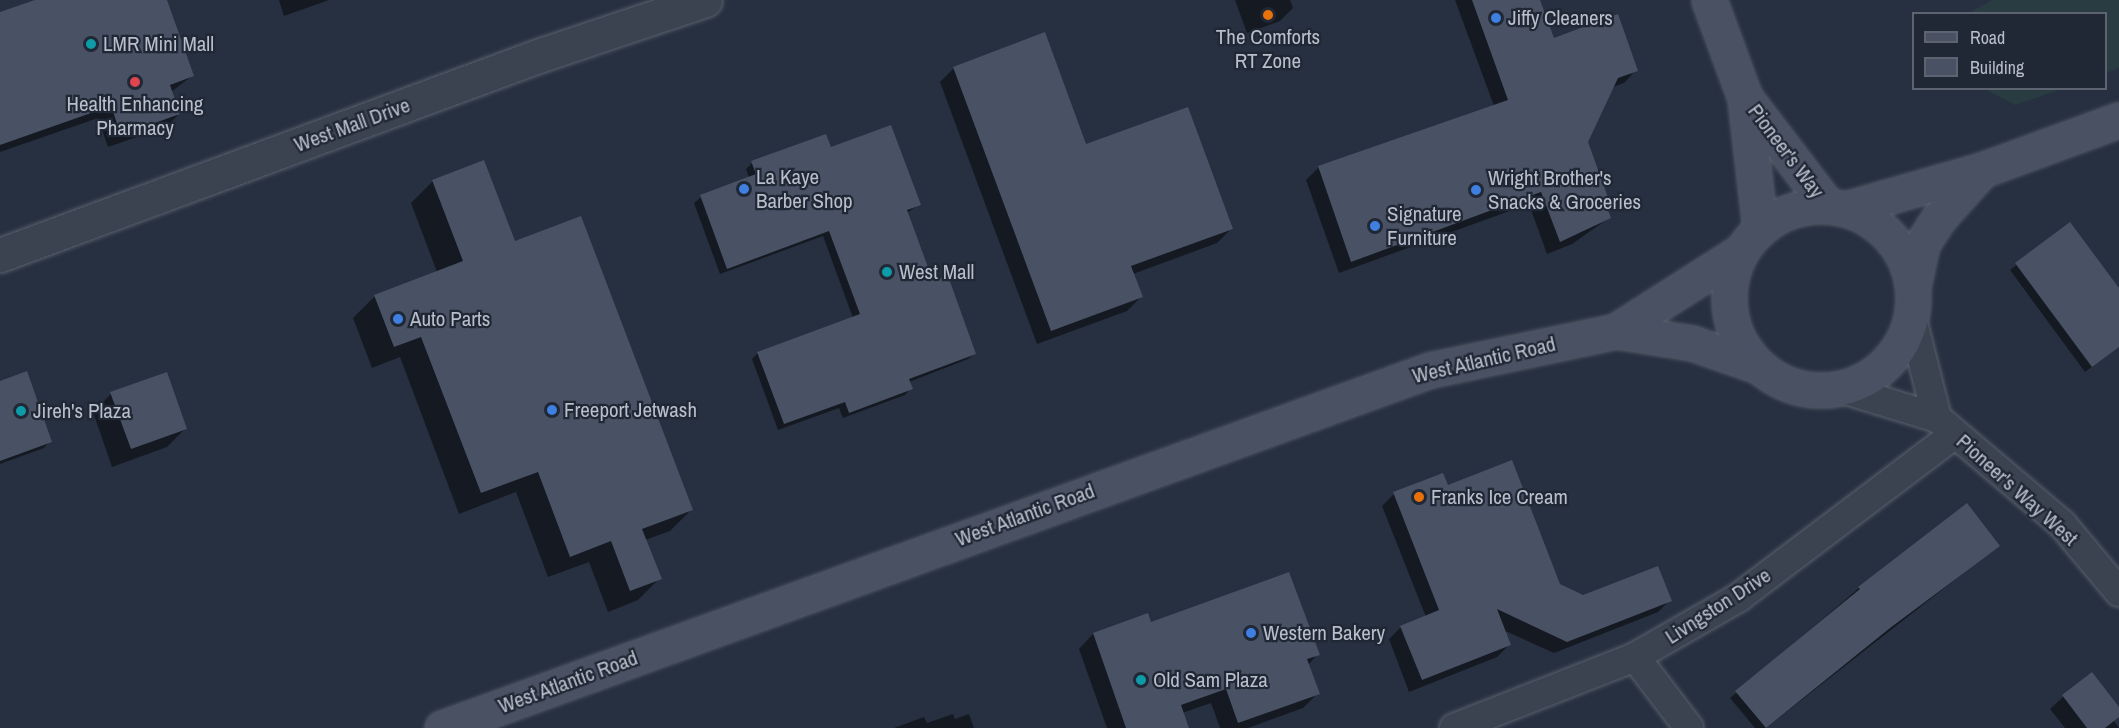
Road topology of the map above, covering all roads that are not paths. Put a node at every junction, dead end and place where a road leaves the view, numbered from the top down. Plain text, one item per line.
1 (705, 0) edge
2 (1709, 0) edge
3 (1745, 98) junction
4 (2119, 120) edge
5 (1982, 170) junction
6 (1836, 207) junction
7 (1750, 240) junction
8 (0, 255) edge
9 (1913, 286) junction
10 (1912, 319) junction
11 (1616, 331) junction
12 (1758, 366) junction
13 (1843, 388) junction
14 (1946, 426) junction
15 (2119, 592) edge
16 (1635, 657) junction
17 (442, 728) edge
18 (1454, 728) edge
19 (1689, 728) edge

1 - 8 street, West Mall Drive
2 - 3 main road, Pioneer's Way
3 - 6 main road, Pioneer's Way
3 - 7 main road, Pioneer's Way
4 - 5 main road
5 - 6 main road
5 - 9 main road
6 - 7 main road
6 - 9 main road
7 - 11 main road, West Atlantic Road
7 - 12 main road
9 - 10 main road
10 - 13 main road
10 - 14 street, Pioneer's Way West
11 - 12 main road, West Atlantic Road
11 - 17 main road, West Atlantic Road
12 - 13 main road
13 - 14 street, Pioneer's Way West
14 - 15 street, Pioneer's Way West
14 - 16 street, Livngston Drive
16 - 18 street, Livngston Drive
16 - 19 street

